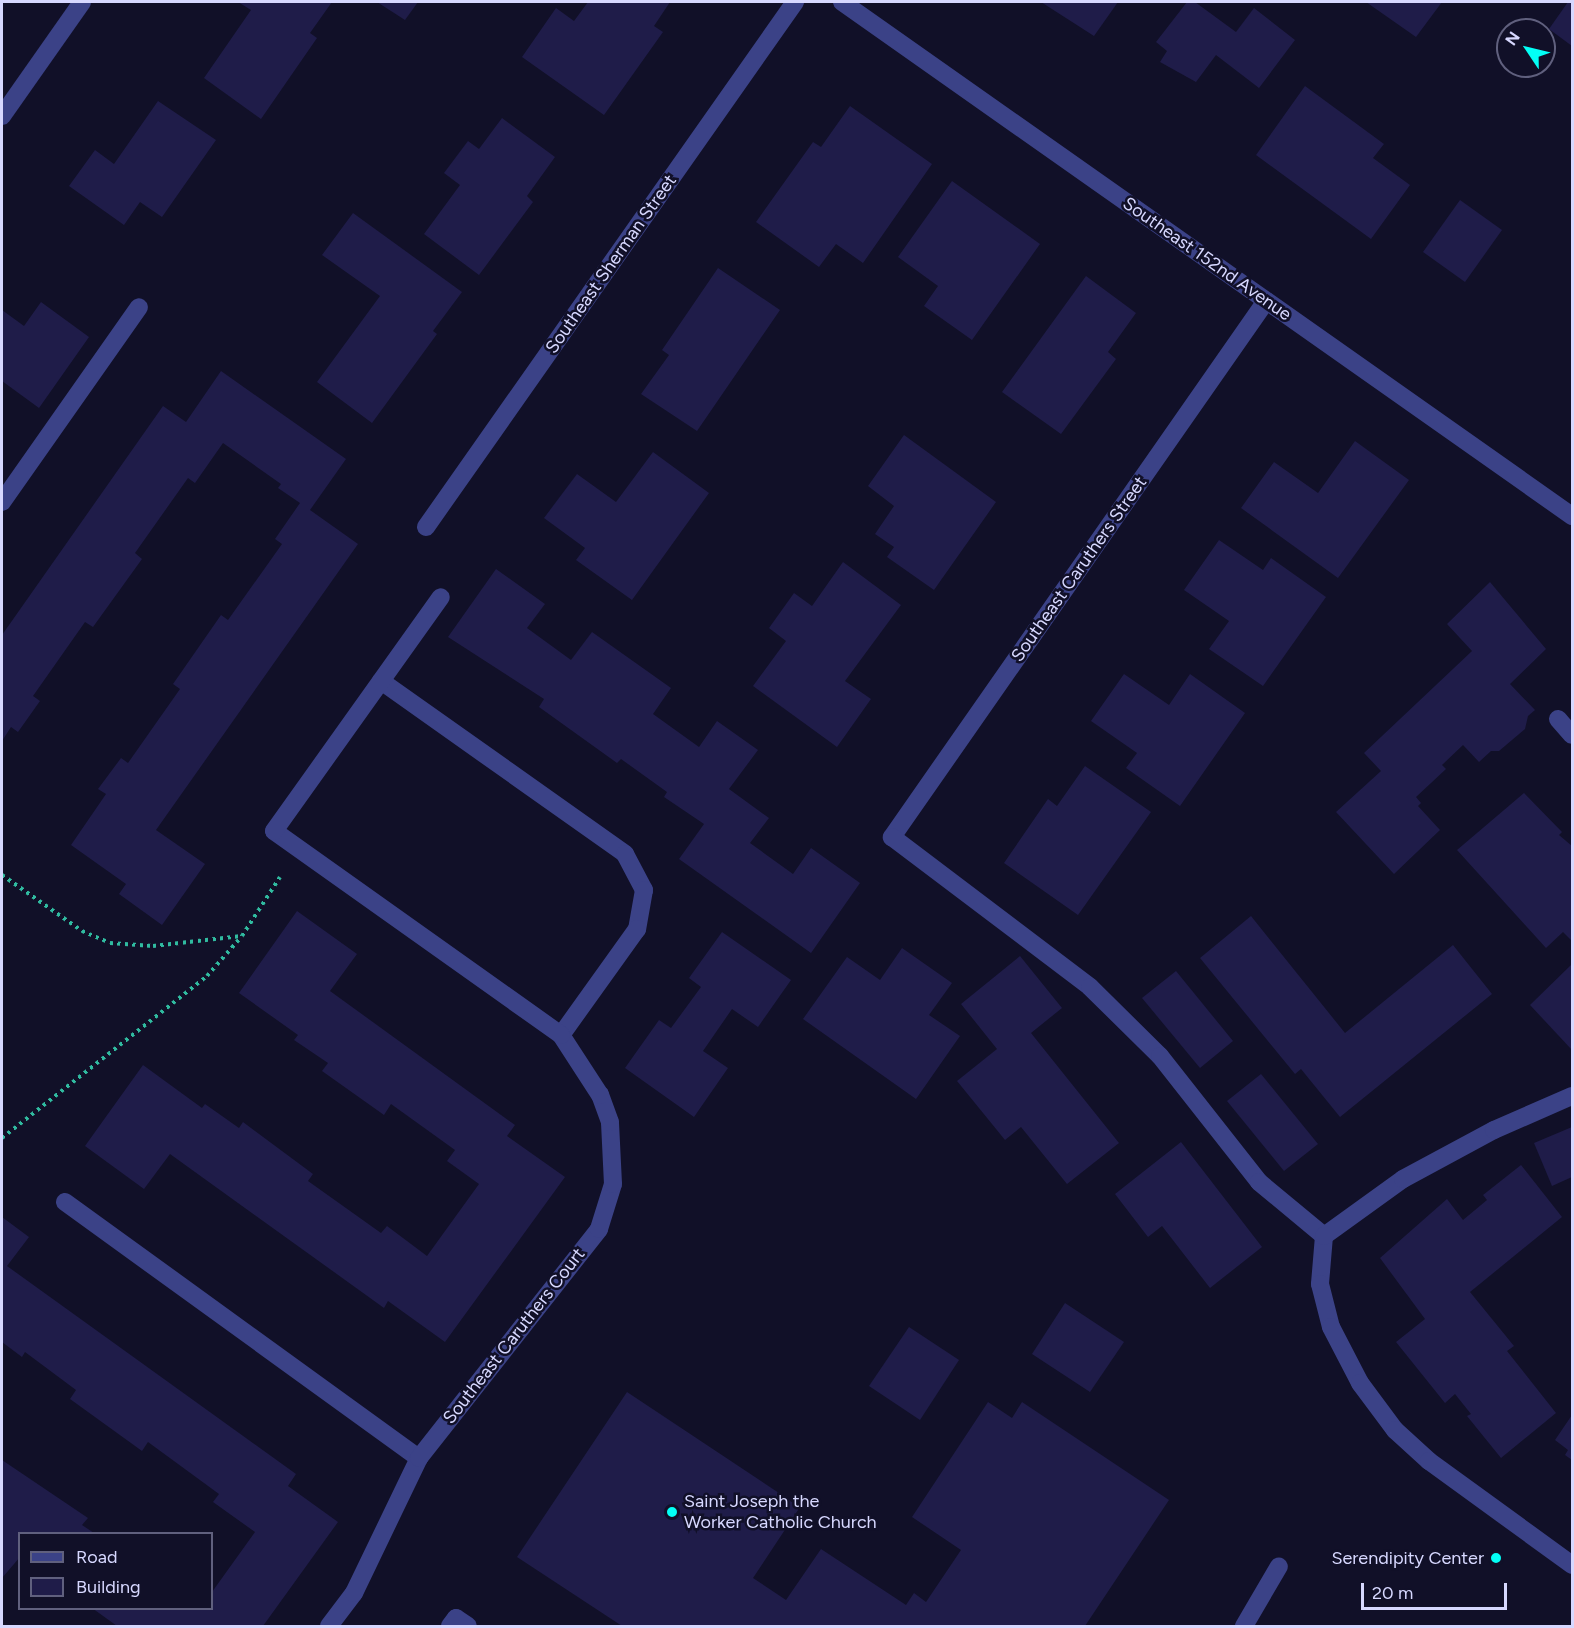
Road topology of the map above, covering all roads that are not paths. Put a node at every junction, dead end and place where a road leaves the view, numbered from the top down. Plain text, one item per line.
1 (82, 2) edge
2 (795, 2) edge
3 (842, 2) edge
4 (2, 116) edge
5 (1266, 301) junction
6 (139, 307) dead end
7 (9, 477) edge
8 (2, 502) edge
9 (1572, 516) edge
10 (426, 528) dead end
11 (441, 597) dead end
12 (381, 681) junction
13 (1558, 719) dead end
14 (1572, 735) edge
15 (561, 1035) junction
16 (1572, 1096) edge
17 (64, 1202) dead end
18 (1324, 1236) junction
19 (418, 1458) junction
20 (1572, 1564) edge
21 (1279, 1566) dead end
22 (329, 1626) edge
23 (450, 1626) edge
24 (468, 1626) edge
25 (1244, 1626) edge

1 - 4 street
2 - 10 street, Southeast Sherman Street
3 - 5 street, Southeast 152nd Avenue
5 - 9 street, Southeast 152nd Avenue
5 - 18 street, Southeast Caruthers Street
6 - 7 street
7 - 8 street
11 - 12 street
12 - 15 street
12 - 15 street
13 - 14 street
15 - 19 street, Southeast Caruthers Court
16 - 18 street
17 - 19 street
18 - 20 street
19 - 22 street, Southeast Caruthers Court
21 - 25 street
23 - 24 street

